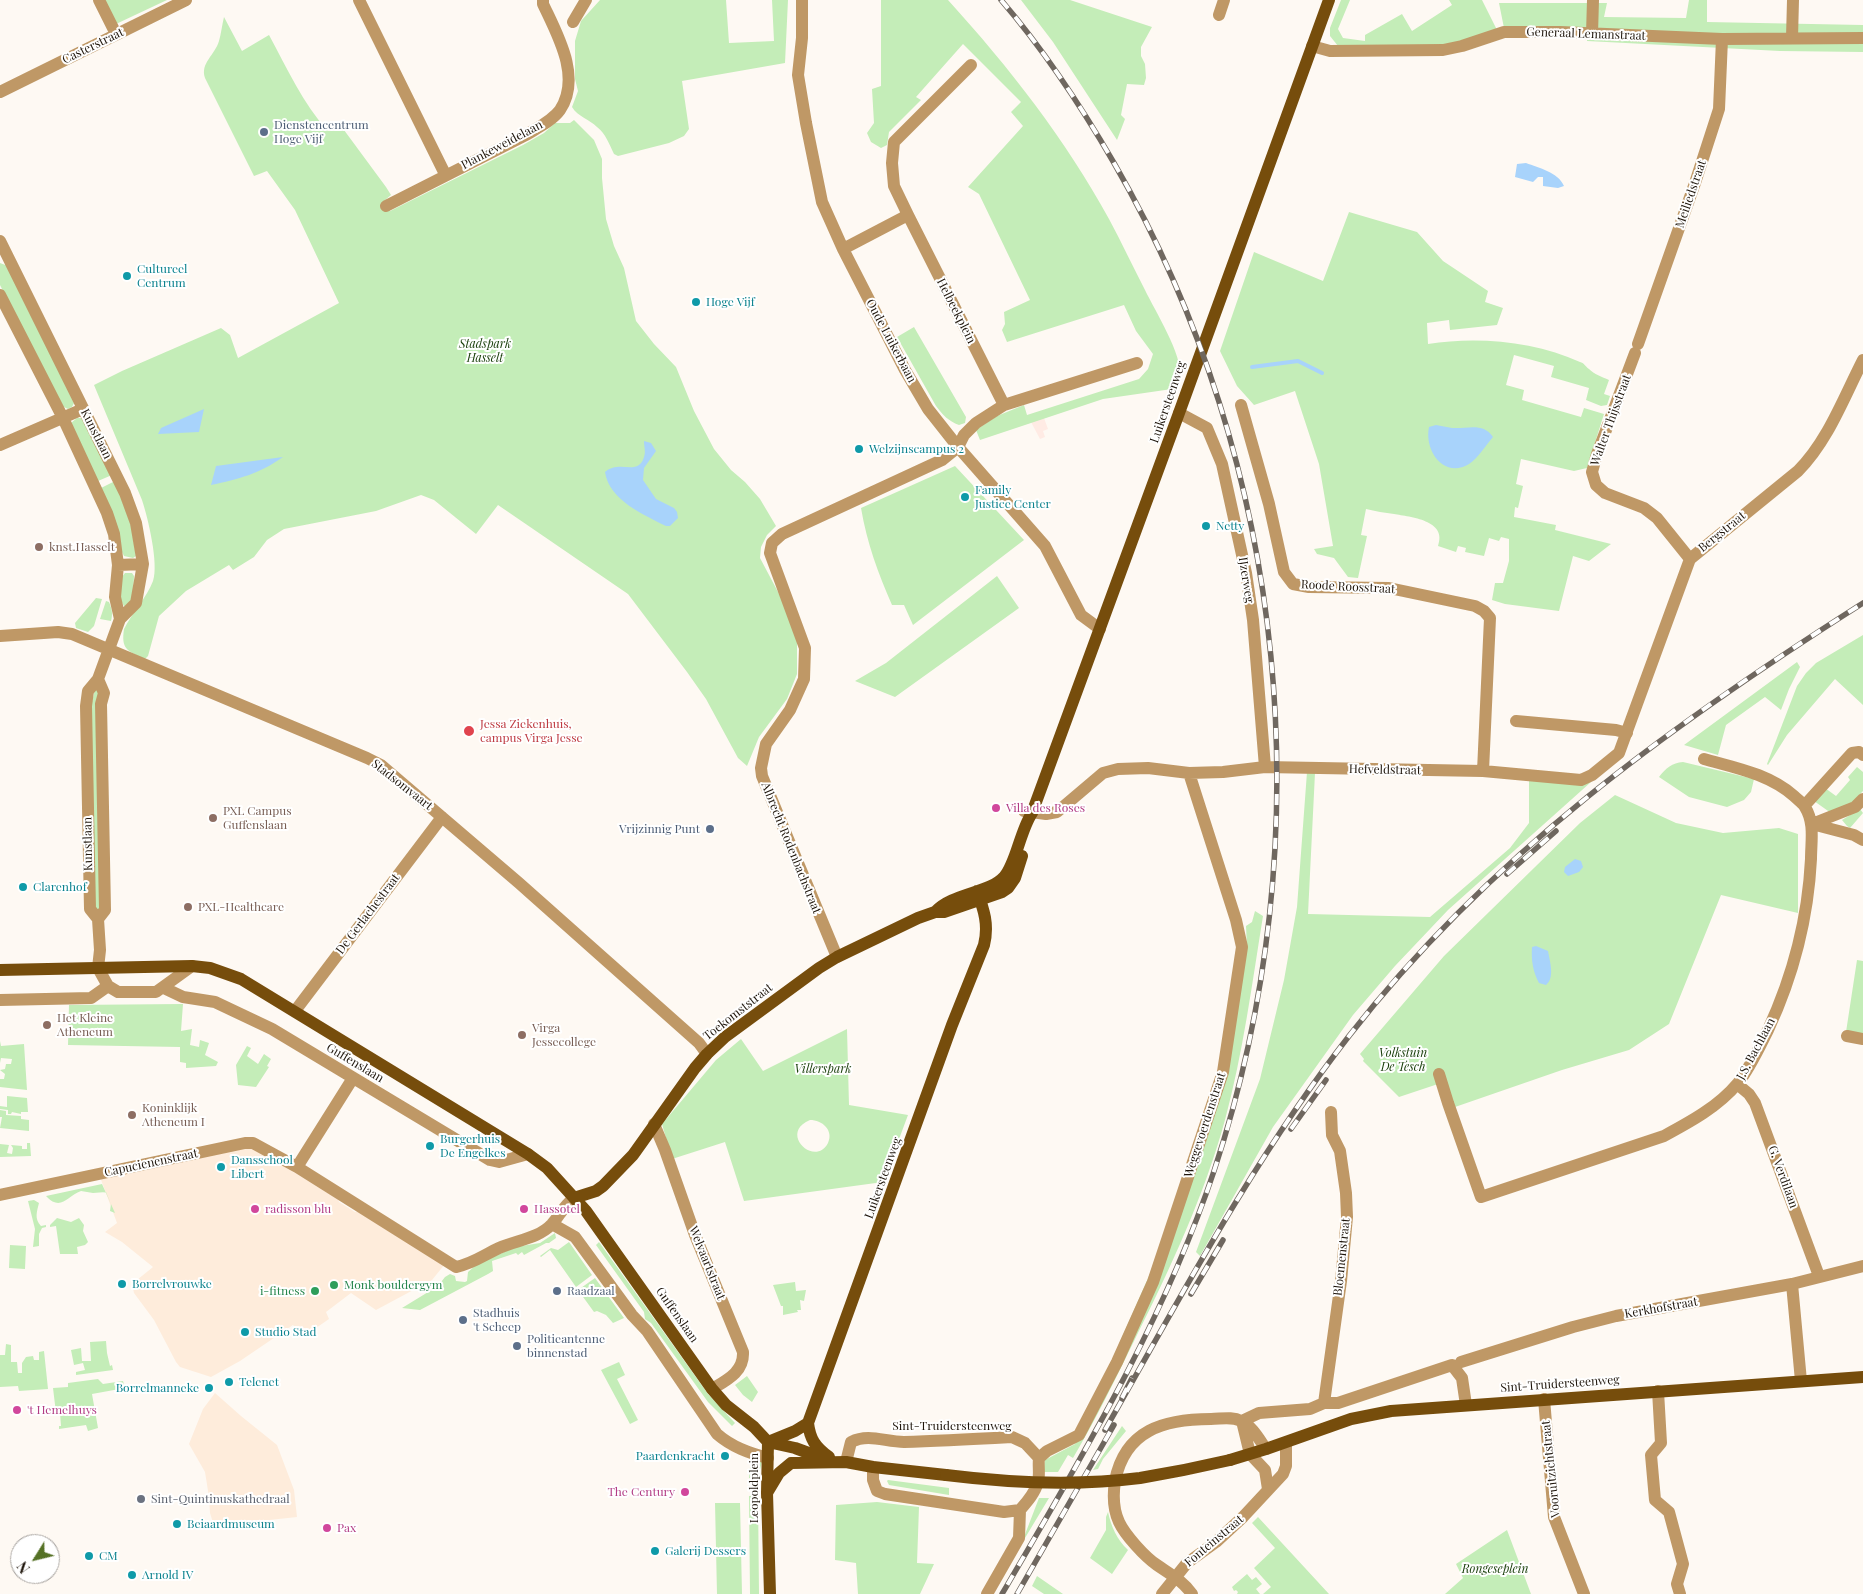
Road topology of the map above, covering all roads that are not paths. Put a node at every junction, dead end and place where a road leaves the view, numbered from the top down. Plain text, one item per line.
1 (99, 0) edge
2 (186, 0) edge
3 (359, 0) edge
4 (543, 0) edge
5 (586, 0) edge
6 (802, 0) edge
7 (1224, 0) edge
8 (1328, 0) edge
9 (1593, 0) edge
10 (1793, 0) edge
11 (1219, 15) dead end
12 (573, 22) dead end
13 (116, 34) junction
14 (1592, 34) junction
15 (1792, 38) junction
16 (1863, 38) edge
17 (1722, 39) junction
18 (1312, 46) junction
19 (971, 65) dead end
20 (0, 92) edge
21 (446, 174) junction
22 (386, 206) dead end
23 (908, 215) junction
24 (0, 241) edge
25 (843, 249) junction
26 (3, 255) edge
27 (0, 294) edge
28 (1636, 348) joint
29 (1863, 360) edge
30 (1138, 363) dead end
31 (1004, 405) junction
32 (1240, 405) dead end
33 (83, 409) junction
34 (1179, 413) junction
35 (63, 418) junction
36 (0, 445) edge
37 (958, 447) junction
38 (1690, 559) junction
39 (143, 564) junction
40 (118, 565) junction
41 (120, 619) junction
42 (1100, 629) junction
43 (0, 636) edge
44 (109, 649) junction
45 (1516, 721) dead end
46 (1627, 733) junction
47 (1863, 755) edge
48 (1704, 759) dead end
49 (1265, 767) junction
50 (1483, 771) junction
51 (1190, 773) junction
52 (1863, 799) edge
53 (1805, 805) junction
54 (1028, 812) junction
55 (442, 817) junction
56 (1812, 824) junction
57 (1863, 840) edge
58 (1000, 887) joint
59 (978, 895) junction
60 (837, 957) junction
61 (192, 966) junction
62 (98, 968) junction
63 (0, 970) edge
64 (108, 986) junction
65 (164, 988) junction
66 (0, 1000) edge
67 (294, 1011) junction
68 (1847, 1036) dead end
69 (1863, 1039) edge
70 (707, 1054) junction
71 (1439, 1074) dead end
72 (353, 1078) junction
73 (1737, 1084) junction
74 (1330, 1112) dead end
75 (654, 1124) junction
76 (528, 1154) junction
77 (297, 1167) junction
78 (0, 1195) edge
79 (574, 1198) junction
80 (552, 1224) junction
81 (1863, 1266) edge
82 (1819, 1276) junction
83 (1792, 1284) junction
84 (1462, 1362) dead end
85 (1863, 1377) edge
86 (1801, 1381) junction
87 (712, 1389) junction
88 (1658, 1391) junction
89 (1544, 1399) junction
90 (1324, 1403) junction
91 (1466, 1405) junction
92 (1242, 1421) junction
93 (808, 1423) junction
94 (768, 1442) junction
95 (1286, 1442) junction
96 (1266, 1449) junction
97 (1250, 1454) junction
98 (768, 1458) junction
99 (1039, 1458) junction
100 (840, 1462) junction
101 (791, 1463) junction
102 (873, 1467) junction
103 (1268, 1489) junction
104 (767, 1493) junction
105 (1020, 1510) junction
106 (1176, 1576) junction
107 (770, 1594) edge
108 (986, 1594) edge
109 (1162, 1594) edge
110 (1192, 1594) edge
111 (1584, 1594) edge
112 (1680, 1594) edge

1 - 13 street
2 - 13 street, Casterstraat
3 - 21 street, Plankeweidelaan
4 - 21 street, Plankeweidelaan
5 - 12 street
6 - 25 street, Oude Luikerbaan
7 - 11 street
8 - 18 main road, Luikersteenweg
9 - 14 street
10 - 15 street
13 - 20 street, Casterstraat
14 - 17 street, Generaal Lemanstraat
14 - 18 street, Generaal Lemanstraat
15 - 16 street, Generaal Lemanstraat
15 - 17 street, Generaal Lemanstraat
17 - 28 street, Meiliedstraat
18 - 34 main road, Luikersteenweg
19 - 23 street, Helbeekplein
21 - 22 street, Plankeweidelaan
23 - 25 street
23 - 31 street, Helbeekplein
24 - 26 street, Kunstlaan
25 - 37 street, Oude Luikerbaan
26 - 33 street, Kunstlaan
27 - 35 street, Kunstlaan
28 - 38 street, Walter Thijsstraat
29 - 38 street, Bergstraat
30 - 31 street
31 - 37 street
32 - 50 street, Roode Roosstraat
33 - 35 street
33 - 39 street, Kunstlaan
34 - 42 main road, Luikersteenweg
34 - 49 street, IJzerweg
35 - 36 street
35 - 40 street, Kunstlaan
37 - 42 street, Oude Luikerbaan
37 - 60 street, Albrecht Rodenbachstraat
38 - 46 street, Bergstraat
39 - 40 street
39 - 41 street, Kunstlaan
40 - 41 street, Kunstlaan
41 - 44 street, Kunstlaan
42 - 54 main road, Luikersteenweg
43 - 44 street, Stadsomvaart
44 - 55 street, Stadsomvaart
44 - 62 street, Kunstlaan
45 - 46 street
46 - 50 street, Hefveldstraat
47 - 53 street
48 - 53 street
49 - 50 street, Hefveldstraat
49 - 51 street, Hefveldstraat
51 - 54 street, Hefveldstraat
51 - 99 street, Weggevoerdenstraat
52 - 56 street
53 - 56 street
54 - 58 main road, Luikersteenweg
55 - 67 street, De Gerlachestraat
55 - 70 street, Stadsomvaart
56 - 57 street
56 - 73 street, J.S. Bachlaan
58 - 59 main road, Toekomststraat
59 - 60 main road, Toekomststraat
59 - 93 main road, Luikersteenweg
60 - 70 main road, Toekomststraat
61 - 62 main road, Guffenslaan
61 - 65 street
61 - 67 main road, Guffenslaan
62 - 63 main road, Guffenslaan
62 - 64 street
64 - 65 street
64 - 66 street
65 - 72 street, Guffenslaan
67 - 76 main road, Guffenslaan
68 - 69 street
70 - 75 main road, Toekomststraat
71 - 73 street, J.S. Bachlaan
72 - 76 street, Guffenslaan
72 - 77 street
73 - 82 street, G. Verdilaan
74 - 90 street, Bloemenstraat
75 - 79 main road, Toekomststraat
75 - 87 street, Welvaartstraat
76 - 79 main road, Guffenslaan
77 - 78 street, Capucienenstraat
77 - 80 street, Capucienenstraat
79 - 80 street
79 - 87 main road, Guffenslaan
80 - 98 street
81 - 82 street, Kerkhofstraat
82 - 83 street, Kerkhofstraat
83 - 84 street, Kerkhofstraat
83 - 86 street
85 - 86 main road, Sint-Truidersteenweg
86 - 88 main road, Sint-Truidersteenweg
87 - 94 main road, Guffenslaan
88 - 89 main road, Sint-Truidersteenweg
88 - 112 street
89 - 91 main road, Sint-Truidersteenweg
89 - 111 street, Vooruitzichtstraat
90 - 91 street
90 - 92 street
91 - 95 main road, Sint-Truidersteenweg
92 - 96 street
92 - 97 street
92 - 106 street
93 - 94 main road
93 - 100 main road
94 - 98 main road, Leopoldplein
94 - 100 main road, Sint-Truidersteenweg
95 - 96 main road, Sint-Truidersteenweg
95 - 103 street, Fonteinstraat
96 - 97 main road, Sint-Truidersteenweg
97 - 102 main road, Sint-Truidersteenweg, bridge
97 - 103 street
98 - 101 main road, Sint-Truidersteenweg
98 - 104 main road, Leopoldplein
99 - 100 street, Sint-Truidersteenweg
99 - 105 street
100 - 101 main road, Sint-Truidersteenweg
100 - 102 main road, Sint-Truidersteenweg
101 - 104 main road
102 - 105 street
103 - 106 street, Fonteinstraat
104 - 107 main road, Leopoldplein
105 - 108 street
106 - 109 street, Fonteinstraat
106 - 110 street

